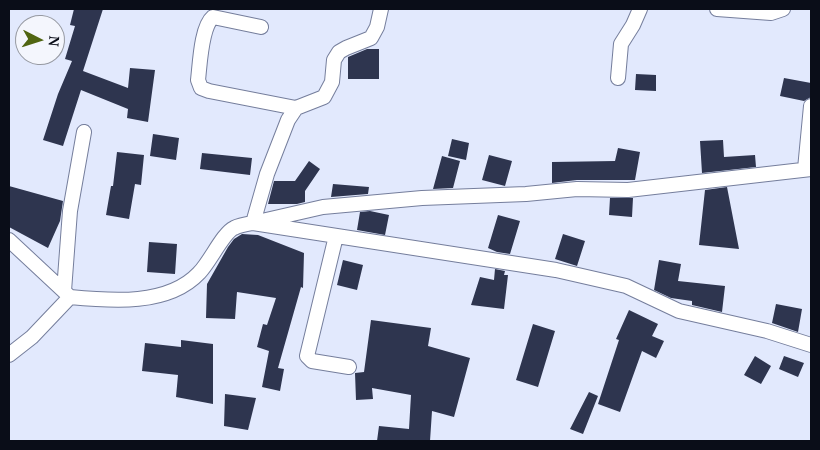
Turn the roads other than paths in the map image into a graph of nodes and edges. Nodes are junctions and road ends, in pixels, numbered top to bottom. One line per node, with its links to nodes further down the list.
1 (381, 9): 8 (street)
2 (640, 9): 6 (street)
3 (717, 9): 4 (street)
4 (784, 9)
5 (262, 28): 8 (street)
6 (618, 78)
7 (811, 106): 10 (street)
8 (296, 108): 11 (street)
9 (84, 132): 14 (street)
10 (808, 169): 11 (street)
11 (253, 223): 12 (street); 14 (street)
12 (336, 236): 15 (street); 17 (street)
13 (9, 240): 14 (street)
14 (67, 294): 16 (street)
15 (811, 345)
16 (9, 355)
17 (349, 367)

